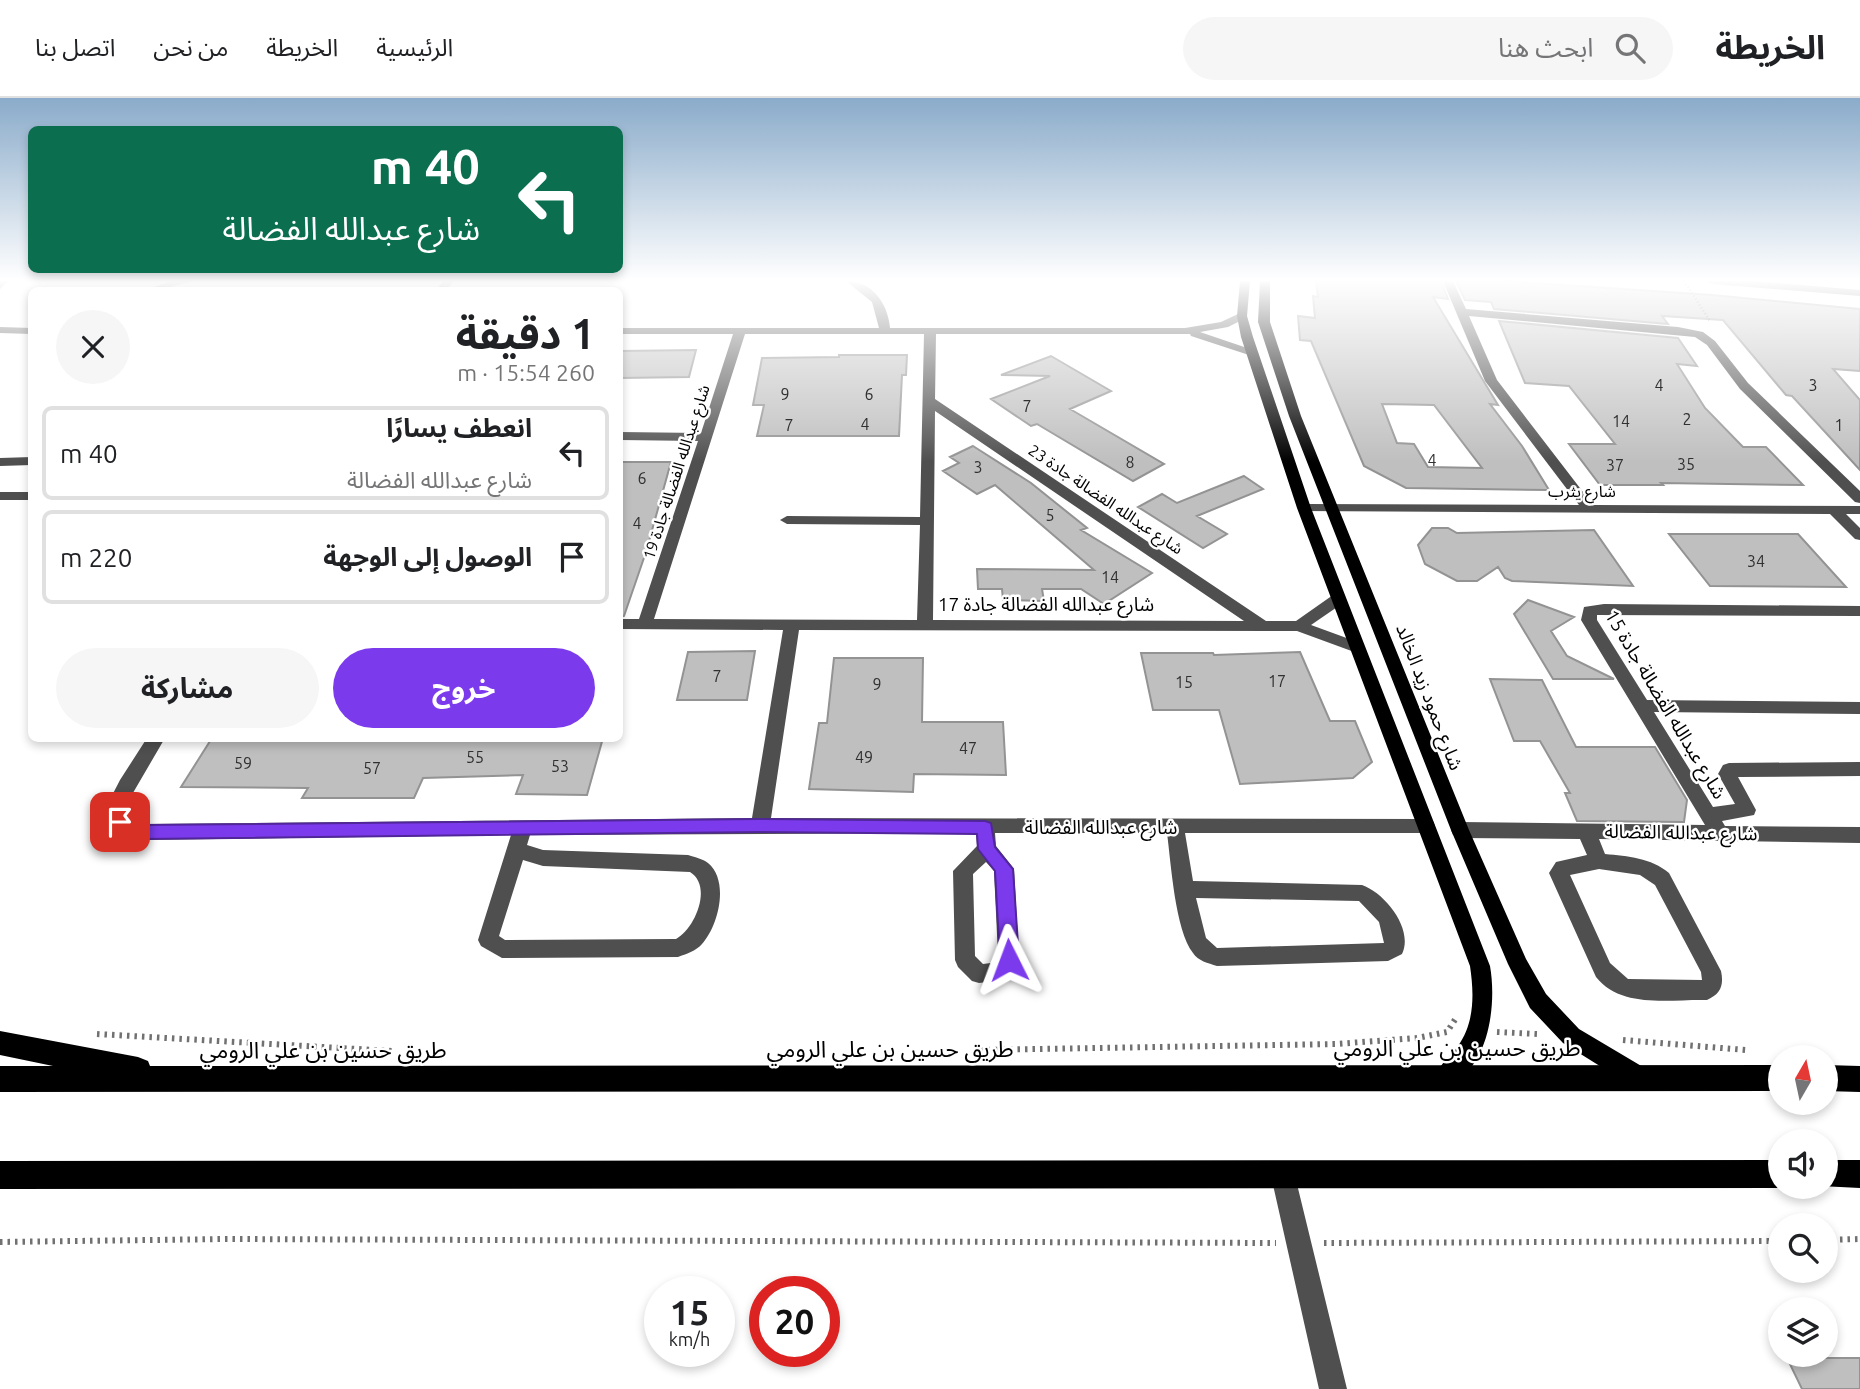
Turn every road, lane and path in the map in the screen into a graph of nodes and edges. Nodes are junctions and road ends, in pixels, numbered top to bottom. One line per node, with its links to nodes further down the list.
1 (737, 341): 11 (street, شارع عبدالله الفضالة جادة 19)
2 (930, 341): 9 (street)
3 (1223, 341): 8 (street)
4 (1249, 341): 8 (main road)
5 (1269, 341): 18 (main road, شارع حمود زيد الخالد)
6 (1473, 341): 19 (street)
7 (1709, 341): 16 (street)
8 (1252, 353): 17 (main road)
9 (929, 401): 23 (street); 31 (street, شارع عبدالله الفضالة جادة 23)
10 (623, 436): 11 (street)
11 (706, 437): 28 (street, شارع عبدالله الفضالة جادة 19)
12 (28, 461): 13 (street)
13 (0, 462)
14 (0, 496): 15 (street)
15 (28, 496)
16 (1860, 499)
17 (1304, 508): 18 (street, شارع يثرب); 25 (main road)
18 (1334, 508): 19 (street, شارع يثرب); 44 (main road, شارع حمود زيد الخالد)
19 (1589, 509): 20 (street, شارع يثرب)
20 (1833, 509): 21 (street, شارع يثرب); 24 (street)
21 (1860, 510)
22 (787, 520): 23 (street)
23 (927, 521): 30 (street)
24 (1860, 536)
25 (1338, 598): 32 (street); 33 (main road)
26 (1860, 611): 34 (street, شارع عبدالله الفضالة جادة 15)
27 (623, 624): 28 (street, شارع عبدالله الفضالة جادة 17)
28 (645, 624): 29 (street, شارع عبدالله الفضالة جادة 17)
29 (793, 625): 30 (street, شارع عبدالله الفضالة جادة 17); 39 (street)
30 (925, 625): 31 (street, شارع عبدالله الفضالة جادة 17)
31 (1263, 626): 32 (street, شارع عبدالله الفضالة جادة 17)
32 (1299, 626): 33 (street, شارع عبدالله الفضالة جادة 17)
33 (1357, 648): 40 (main road)
34 (1640, 706): 35 (street); 38 (street, شارع عبدالله الفضالة جادة 15)
35 (1860, 708)
36 (154, 742): 41 (street, شارع عبدالله الفضالة)
37 (1860, 769): 38 (street)
38 (1708, 814): 46 (street, شارع عبدالله الفضالة جادة 15)
39 (760, 825): 41 (street, شارع عبدالله الفضالة); 42 (street, شارع عبدالله الفضالة)
40 (1426, 826): 43 (street, شارع عبدالله الفضالة); 53 (main road)
41 (523, 827): 49 (street)
42 (985, 827): 43 (street, شارع عبدالله الفضالة); 48 (street)
43 (1175, 827): 51 (street)
44 (1460, 830): 45 (street, شارع عبدالله الفضالة); 56 (main road, شارع حمود زيد الخالد)
45 (1585, 830): 46 (street, شارع عبدالله الفضالة); 50 (street)
46 (1720, 834): 47 (street, شارع عبدالله الفضالة)
47 (1860, 835)
48 (987, 849): 48 (street)
49 (517, 850): 49 (street)
50 (1599, 861): 50 (street)
51 (1186, 890): 51 (street)
52 (1458, 1014): 54 (path)
53 (1479, 1031): 54 (path); 56 (path); 62 (main road)
54 (1447, 1032): 59 (path)
55 (91, 1034): 58 (path)
56 (1571, 1036): 60 (path); 63 (main road, شارع حمود زيد الخالد)
57 (0, 1043): 67 (highway)
58 (397, 1051)
59 (973, 1051)
60 (1758, 1051)
61 (1768, 1067): 63 (highway, طريق حسين بن علي الرومي)
62 (1446, 1076): 63 (highway, طريق حسين بن علي الرومي); 67 (highway, طريق حسين بن علي الرومي)
63 (1639, 1077)
64 (1838, 1078): 66 (highway)
65 (0, 1079): 67 (highway, طريق حسين بن علي الرومي)
66 (1860, 1079)
67 (188, 1080)
68 (1768, 1174): 73 (highway)
69 (1838, 1174): 70 (highway)
70 (1860, 1174)
71 (0, 1175): 72 (highway)
72 (178, 1175): 73 (highway); 74 (highway)
73 (1283, 1176): 79 (street)
74 (0, 1185)
75 (1838, 1240): 76 (path)
76 (1860, 1240)
77 (1768, 1241): 79 (path)
78 (0, 1242): 79 (path)
79 (1299, 1243): 80 (street)
80 (1333, 1389)

